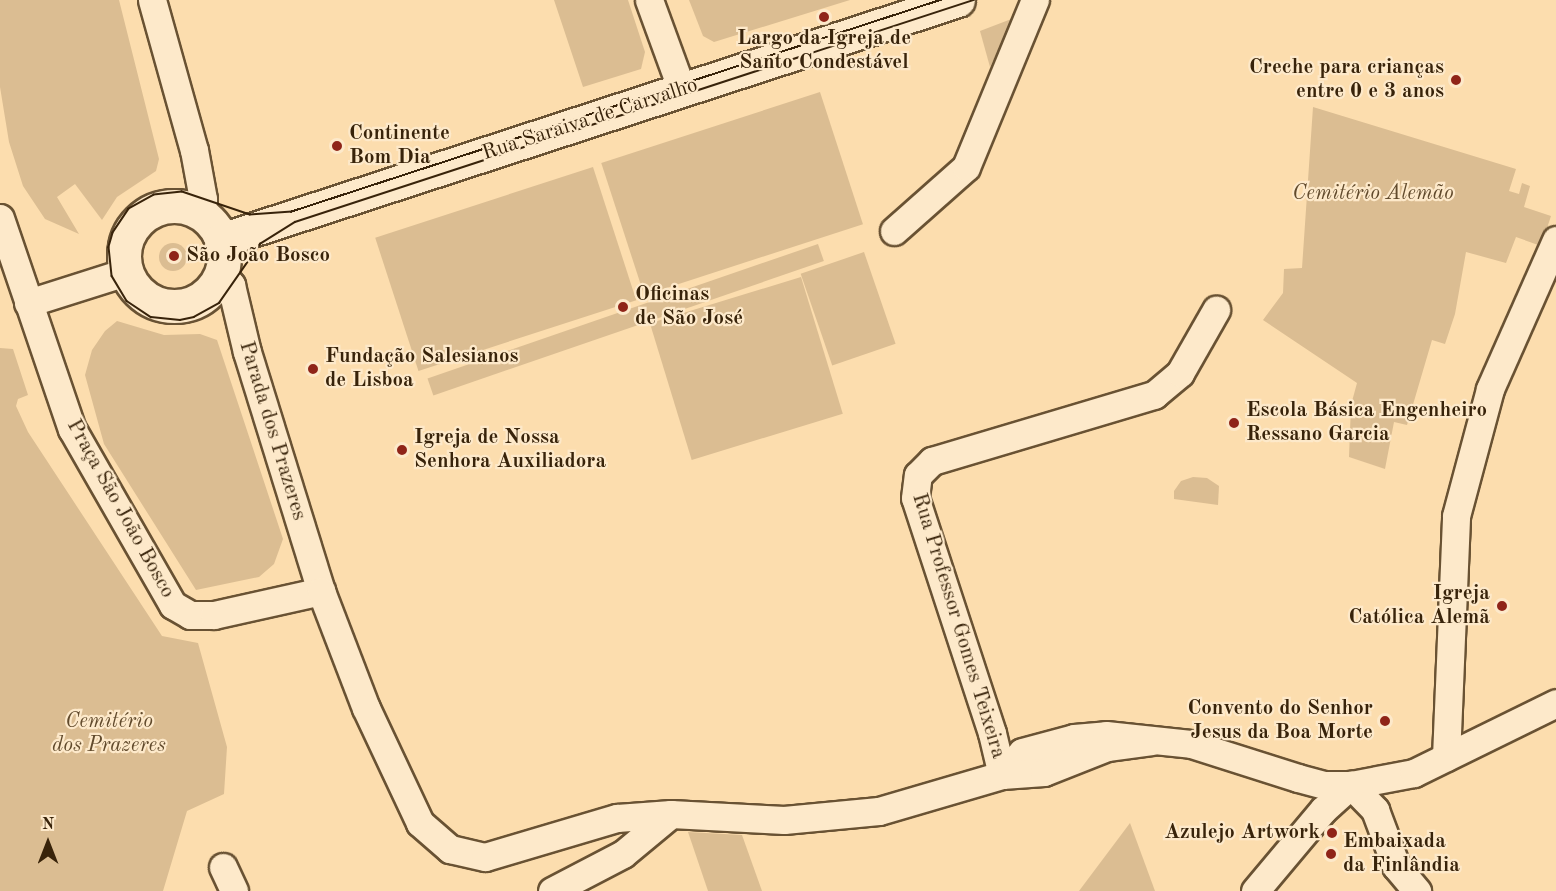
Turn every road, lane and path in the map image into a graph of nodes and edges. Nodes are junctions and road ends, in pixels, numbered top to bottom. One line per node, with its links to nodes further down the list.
1 (152, 0): 6 (street)
2 (649, 0): 5 (street)
3 (958, 0): 5 (street, Rua Saraiva de Carvalho)
4 (1035, 0): 8 (street)
5 (682, 90): 9 (street, Rua Saraiva de Carvalho)
6 (201, 214): 9 (street); 11 (street)
7 (0, 218): 14 (street, Praça São João Bosco)
8 (894, 231)
9 (221, 240): 12 (street)
10 (1556, 240): 13 (street)
11 (126, 272): 12 (street); 14 (street)
12 (220, 273): 16 (street, Parada dos Prazeres)
13 (1546, 290): 18 (street)
14 (28, 303): 16 (street, Praça São João Bosco)
15 (1216, 310): 19 (street, Rua Professor Gomes Teixeira)
16 (321, 591): 21 (street, Parada dos Prazeres)
17 (1556, 703): 18 (street)
18 (1446, 757): 20 (street)
19 (1002, 775): 20 (street); 21 (street, Parada dos Prazeres)
20 (1351, 784): 25 (street); 26 (street)
21 (671, 814): 24 (street)
22 (223, 867): 23 (street)
23 (234, 891)
24 (552, 891)
25 (1255, 891)
26 (1417, 891)

